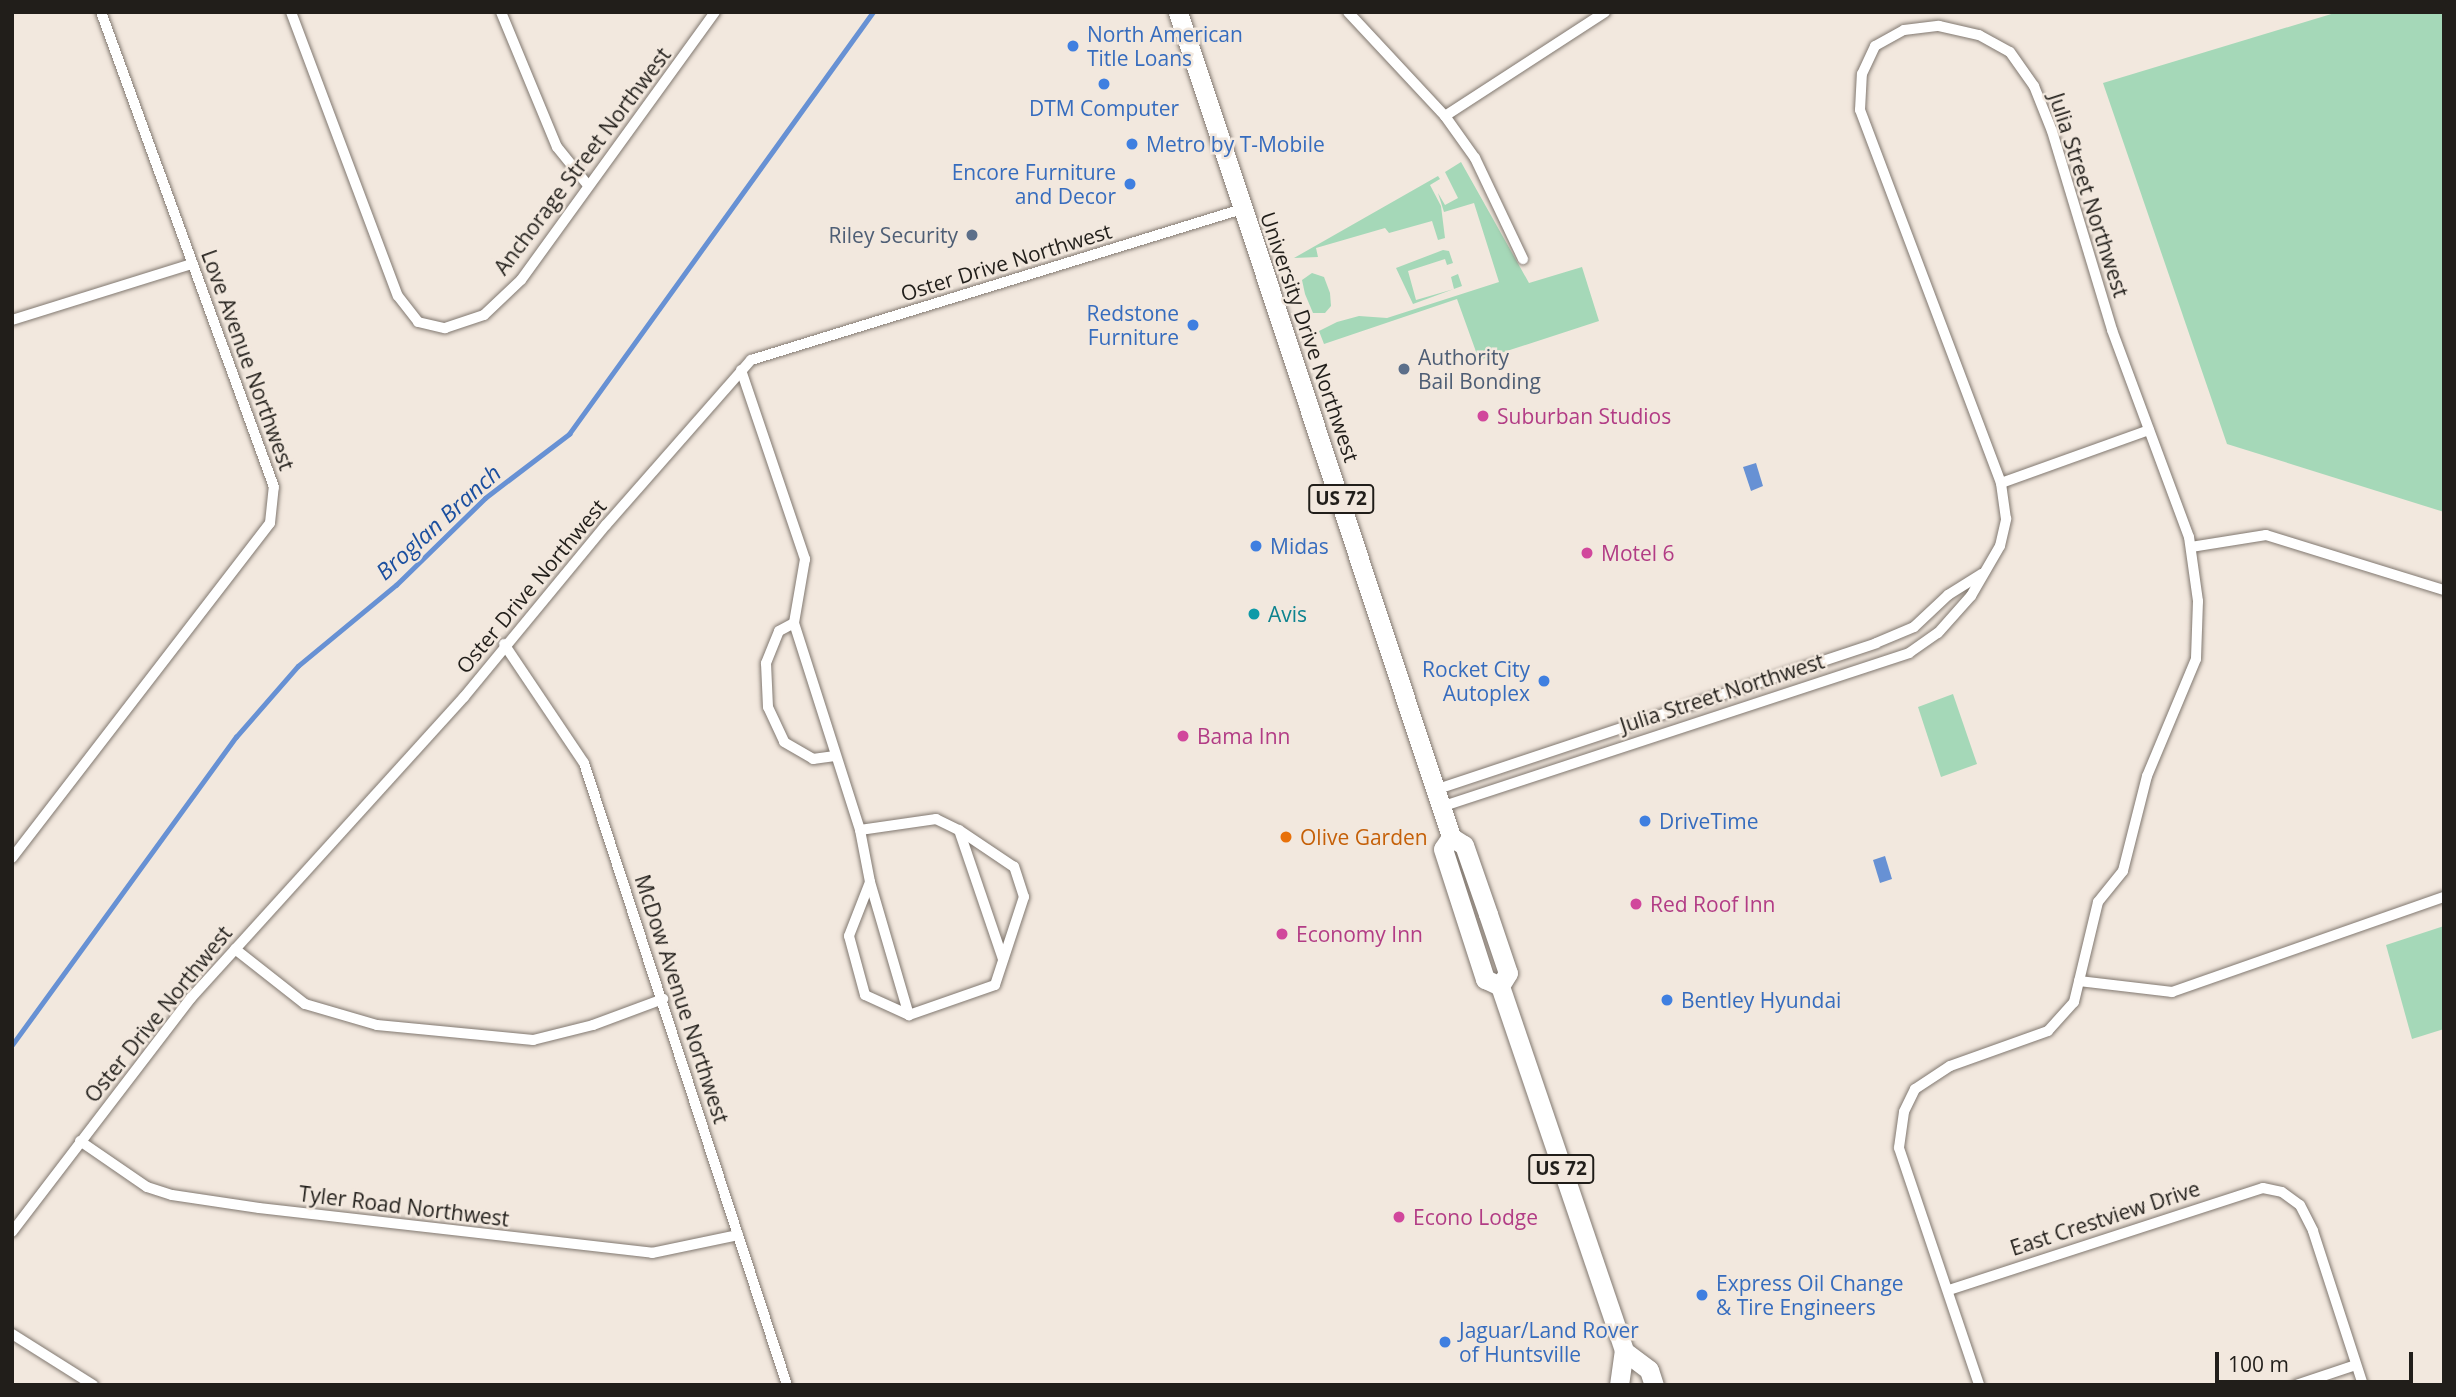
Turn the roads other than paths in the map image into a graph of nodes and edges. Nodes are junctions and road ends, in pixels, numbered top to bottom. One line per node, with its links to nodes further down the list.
1 (101, 12): 12 (street, Love Avenue Northwest)
2 (290, 12): 9 (street, Anchorage Street Northwest)
3 (501, 12): 9 (street)
4 (715, 12): 9 (street, Anchorage Street Northwest)
5 (1178, 12): 10 (highway, University Drive Northwest / US 72)
6 (1348, 12): 8 (street)
7 (1605, 12): 8 (street)
8 (1445, 117): 11 (street)
9 (587, 184)
10 (1242, 209): 14 (street, Oster Drive Northwest); 23 (highway, University Drive Northwest / US 72)
11 (1523, 259)
12 (192, 264): 13 (street); 26 (street, Love Avenue Northwest)
13 (12, 320)
14 (741, 370): 20 (street); 21 (street, Oster Drive Northwest)
15 (2149, 430): 16 (street); 16 (street, Julia Street Northwest); 17 (street, Julia Street Northwest)
16 (2001, 483): 18 (street, Julia Street Northwest)
17 (2191, 547): 19 (street); 31 (street, Julia Street Northwest)
18 (1984, 572): 23 (street, Julia Street Northwest); 23 (street, Julia Street Northwest)
19 (2444, 590)
20 (794, 624): 22 (street); 22 (street)
21 (504, 644): 29 (street, Oster Drive Northwest); 32 (street, McDow Avenue Northwest)
22 (835, 756): 24 (street)
23 (1438, 798): 39 (highway, University Drive Northwest / US 72)
24 (860, 830): 25 (street); 27 (street)
25 (959, 830): 30 (street); 30 (street)
26 (12, 858)
27 (870, 882): 33 (street); 33 (street)
28 (2444, 897): 31 (street)
29 (235, 949): 32 (street); 34 (street, Oster Drive Northwest)
30 (1003, 959): 33 (street)
31 (2079, 981): 37 (street, Julia Street Northwest)
32 (663, 999): 36 (street, McDow Avenue Northwest)
33 (909, 1015)
34 (80, 1141): 35 (street, Oster Drive Northwest); 36 (street, Tyler Road Northwest)
35 (12, 1232)
36 (738, 1235): 42 (street, McDow Avenue Northwest)
37 (1949, 1290): 40 (street, East Crestview Drive); 45 (street, Julia Street Northwest)
38 (12, 1334): 41 (street)
39 (1624, 1350): 43 (highway, University Drive Northwest / US 72); 44 (highway, University Drive Northwest / US 72)
40 (2356, 1365): 46 (street); 47 (street)
41 (93, 1385)
42 (787, 1385)
43 (1619, 1385)
44 (1654, 1385)
45 (1979, 1385)
46 (2297, 1385)
47 (2362, 1385)

